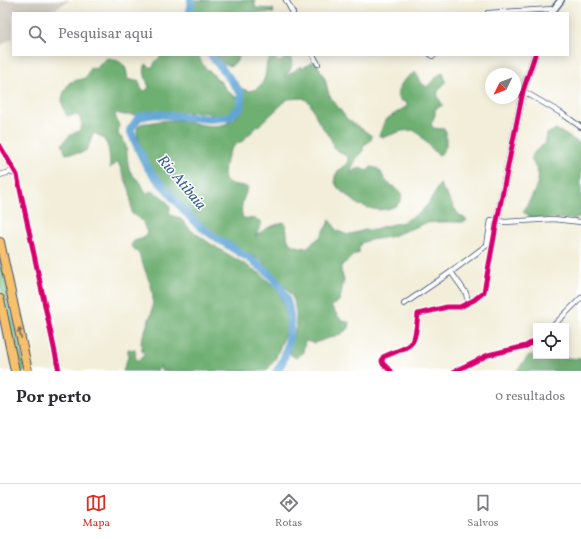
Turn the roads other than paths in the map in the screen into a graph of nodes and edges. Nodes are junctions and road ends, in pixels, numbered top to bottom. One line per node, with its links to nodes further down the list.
1 (286, 0): 4 (street)
2 (561, 0): 3 (street)
3 (552, 11): 5 (street)
4 (292, 12)
5 (520, 12)
6 (314, 56): 8 (street)
7 (535, 56): 9 (street)
8 (318, 64)
9 (523, 91): 10 (street); 14 (street)
10 (581, 127)
11 (0, 146): 13 (street)
12 (0, 175): 13 (street)
13 (17, 175): 26 (street)
14 (494, 221): 15 (street); 17 (street); 27 (street)
15 (581, 222)
16 (0, 242): 25 (highway, one-way to 16)
17 (451, 272): 18 (street); 21 (street)
18 (467, 298)
19 (581, 298): 22 (street)
20 (0, 299): 24 (highway)
21 (404, 304)
22 (556, 323)
23 (533, 342): 28 (street)
24 (16, 371)
25 (28, 371)
26 (59, 371)
27 (392, 371)
28 (455, 371)

